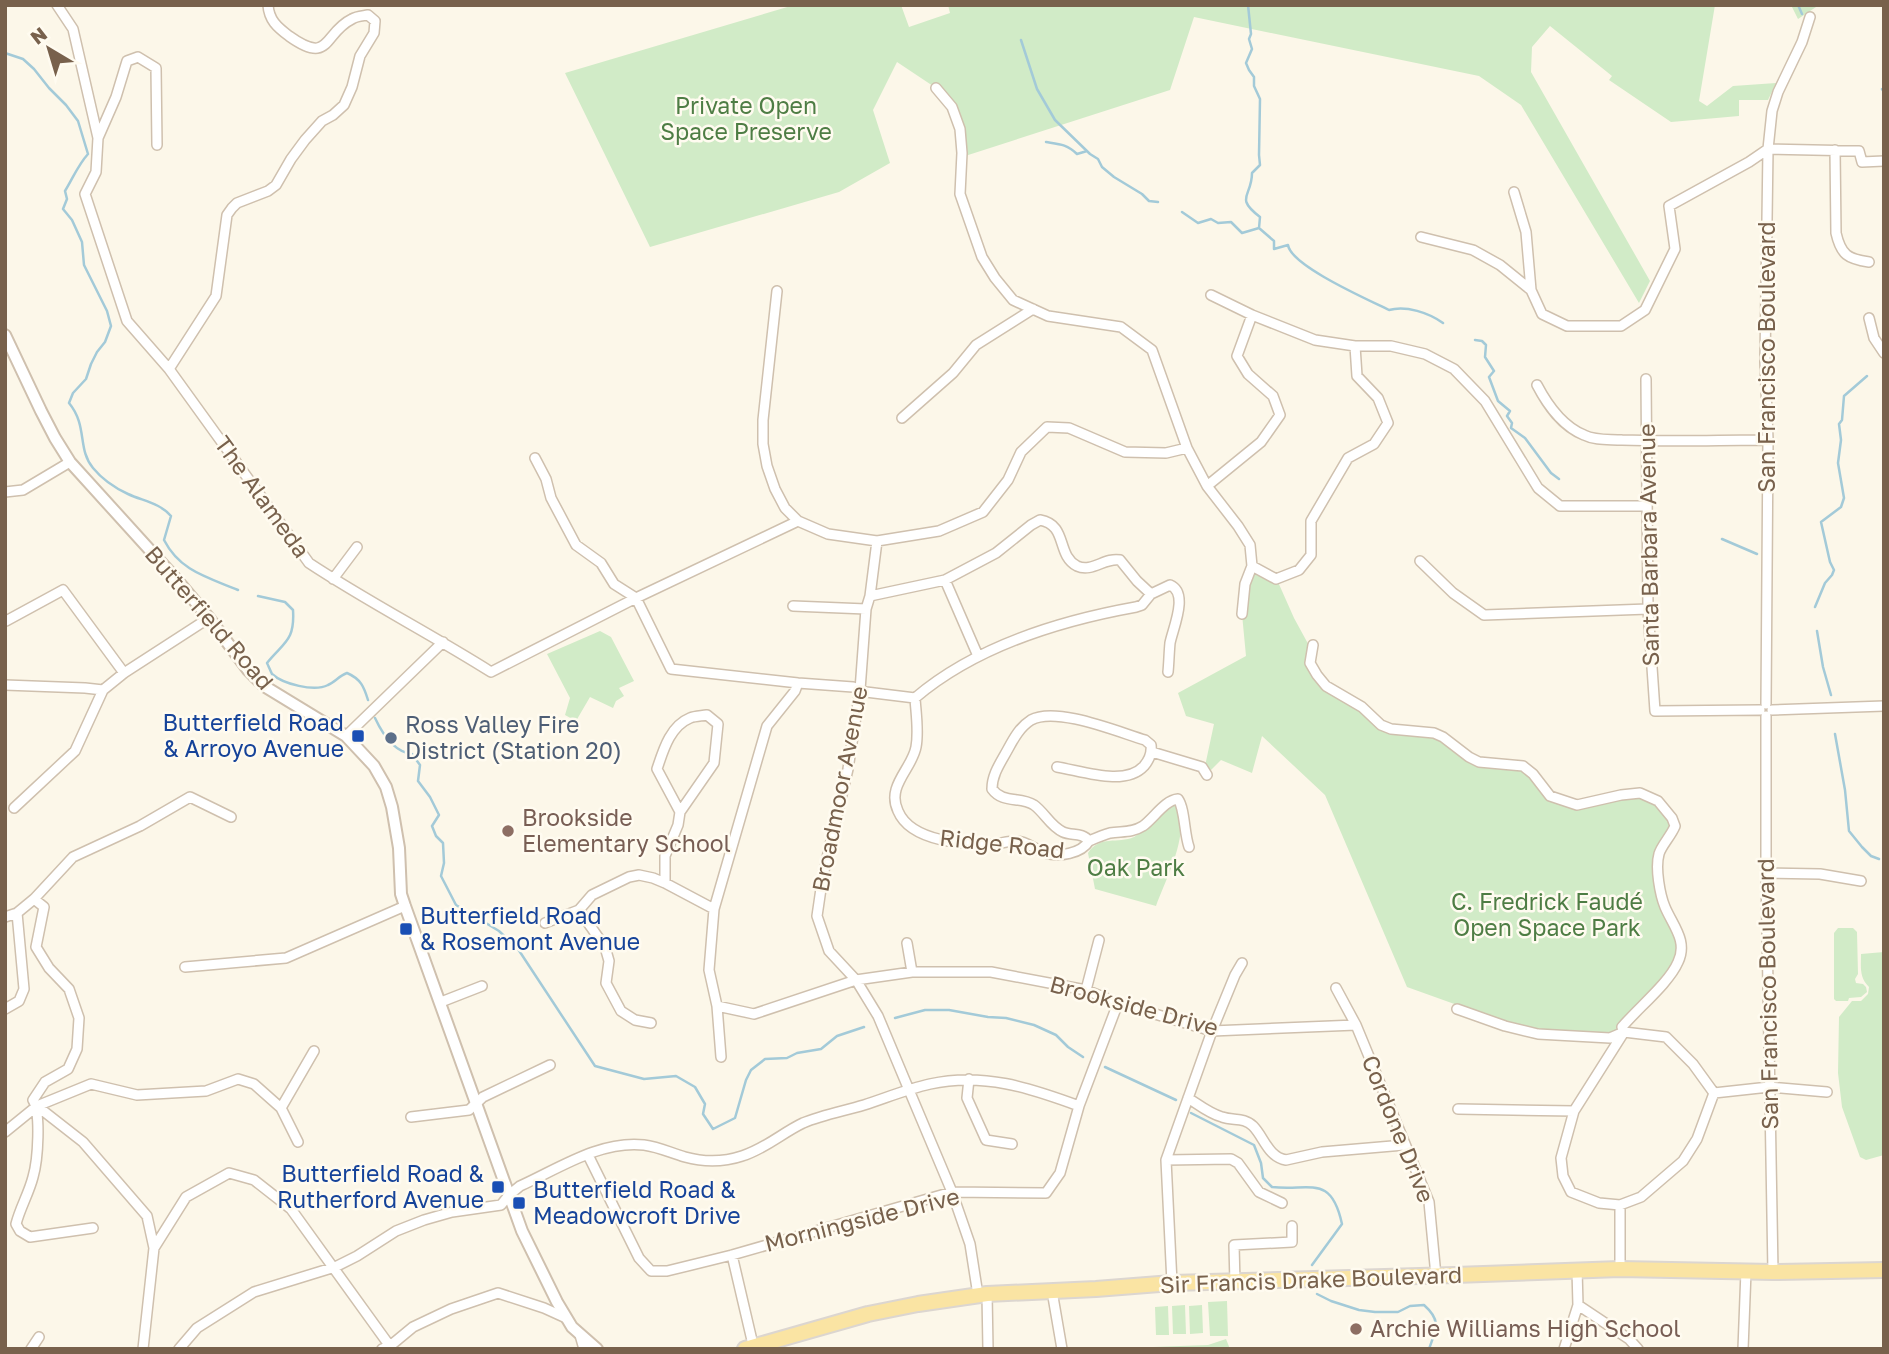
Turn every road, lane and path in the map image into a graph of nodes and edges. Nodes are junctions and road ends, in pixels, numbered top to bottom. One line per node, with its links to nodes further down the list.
1 (57, 5): 5 (street, The Alameda)
2 (268, 5): 22 (street)
3 (1810, 17): 7 (street, San Francisco Boulevard)
4 (936, 89): 16 (street)
5 (98, 138): 6 (street, The Alameda); 22 (street, The Alameda)
6 (158, 145)
7 (1768, 149): 8 (street); 13 (street); 26 (street, San Francisco Boulevard)
8 (1835, 150): 9 (street); 12 (street)
9 (1884, 161)
10 (1514, 192): 13 (street)
11 (1421, 237): 13 (street)
12 (1870, 262)
13 (1531, 290)
14 (777, 291): 34 (street)
15 (1211, 295): 17 (street)
16 (1033, 309): 25 (street); 28 (street)
17 (1252, 315): 20 (street); 31 (street)
18 (1869, 318): 21 (street)
19 (5, 335): 30 (street, Butterfield Road)
20 (1355, 346): 33 (street); 38 (street)
21 (1884, 353)
22 (169, 369): 39 (street, The Alameda)
23 (1646, 379): 27 (street, Santa Barbara Avenue)
24 (1537, 385): 27 (street)
25 (902, 418)
26 (1768, 440): 27 (street); 61 (street, San Francisco Boulevard)
27 (1646, 441): 33 (street, Santa Barbara Avenue)
28 (1187, 448): 31 (street); 35 (street)
29 (536, 458): 43 (street)
30 (70, 462): 32 (street); 48 (street, Butterfield Road)
31 (1207, 486): 38 (street)
32 (5, 492)
33 (1646, 506): 46 (street, Santa Barbara Avenue)
34 (798, 521): 35 (street); 43 (street, The Alameda)
35 (877, 541): 42 (street, Broadmoor Avenue)
36 (357, 547): 39 (street)
37 (1420, 561): 46 (street)
38 (1252, 566): 47 (street)
39 (333, 579): 50 (street, The Alameda)
40 (945, 580): 41 (street); 42 (street); 52 (street)
41 (1151, 594): 52 (street); 53 (street)
42 (870, 596): 45 (street, Broadmoor Avenue)
43 (636, 598): 50 (street, The Alameda); 55 (street)
44 (793, 606): 45 (street)
45 (866, 609): 58 (street, Broadmoor Avenue)
46 (1648, 609): 61 (street, Santa Barbara Avenue)
47 (1242, 614)
48 (209, 618): 54 (street); 62 (street, Butterfield Road)
49 (6, 621): 54 (street)
50 (443, 642): 62 (street)
51 (1313, 645): 98 (street)
52 (978, 656): 59 (street)
53 (1168, 672)
54 (124, 673): 57 (street)
55 (798, 683): 58 (street); 76 (street)
56 (5, 685): 57 (street)
57 (103, 690): 66 (street)
58 (860, 690): 59 (street); 86 (street, Broadmoor Avenue)
59 (915, 698): 69 (street, Ridge Road)
60 (1884, 706): 61 (street)
61 (1766, 710): 71 (street, San Francisco Boulevard)
62 (346, 736): 75 (street, Butterfield Road)
63 (1152, 752): 64 (street); 65 (street); 69 (street, Ridge Road)
64 (1058, 767)
65 (1207, 775)
66 (14, 808)
67 (680, 812): 67 (street); 73 (street)
68 (231, 817): 74 (street)
69 (1089, 841): 70 (street)
70 (1189, 848)
71 (1766, 873): 72 (street); 103 (street, San Francisco Boulevard)
72 (1861, 881)
73 (665, 883): 76 (street); 77 (street)
74 (34, 899): 78 (street); 109 (street)
75 (405, 906): 84 (street); 90 (street, Butterfield Road)
76 (714, 909): 92 (street)
77 (579, 910): 80 (street); 95 (street)
78 (18, 914): 79 (street); 93 (street)
79 (5, 918)
80 (545, 923)
81 (1099, 940): 89 (street)
82 (907, 943): 85 (street)
83 (1242, 963): 97 (street)
84 (185, 967)
85 (912, 972): 86 (street, Brookside Drive); 89 (street, Brookside Drive)
86 (856, 980): 92 (street, Brookside Drive); 104 (street, Broadmoor Avenue)
87 (482, 986): 90 (street)
88 (1336, 988): 96 (street, Cordone Drive)
89 (1086, 990): 91 (street, Brookside Drive)
90 (441, 1002): 108 (street, Butterfield Road)
91 (1118, 1003): 97 (street, Brookside Drive); 110 (street, Morningside Drive)
92 (717, 1006): 100 (street)
93 (5, 1009)
94 (1457, 1009): 98 (street)
95 (651, 1023)
96 (1356, 1026): 97 (street, Brookside Drive); 118 (street, Cordone Drive)
97 (1212, 1031): 107 (street)
98 (1624, 1032): 106 (street); 113 (street)
99 (314, 1051): 111 (street)
100 (721, 1057)
101 (550, 1065): 108 (street)
102 (969, 1079): 104 (street); 110 (street); 117 (street)
103 (1769, 1087): 105 (street); 106 (street); 134 (street, San Francisco Boulevard)
104 (909, 1090): 119 (street); 121 (street, Broadmoor Avenue)
105 (1827, 1092)
106 (1713, 1093): 124 (street)
107 (1188, 1098): 118 (street); 120 (street)
108 (475, 1103): 114 (street); 122 (street, Butterfield Road)
109 (37, 1106): 111 (street); 115 (street); 126 (street); 127 (street)
110 (1079, 1106): 121 (street, Morningside Drive)
111 (281, 1108): 116 (street)
112 (1458, 1109): 113 (street)
113 (1574, 1111): 124 (street)
114 (411, 1117)
115 (5, 1132)
116 (298, 1142)
117 (1012, 1144)
118 (1404, 1145): 135 (street, Cordone Drive)
119 (588, 1155): 122 (street); 128 (street, Morningside Drive)
120 (1166, 1160): 123 (street); 136 (street)
121 (952, 1192): 128 (street, Morningside Drive); 139 (street, Broadmoor Avenue)
122 (509, 1195): 129 (street); 141 (street, Butterfield Road)
123 (1282, 1203)
124 (1620, 1205): 130 (street)
125 (1292, 1226): 137 (street)
126 (93, 1228)
127 (154, 1248): 129 (street); 147 (street)
128 (732, 1255): 145 (street)
129 (335, 1267): 144 (street); 148 (street)
130 (1620, 1269): 131 (main road, Sir Francis Drake Boulevard); 133 (main road, Sir Francis Drake Boulevard)
131 (1577, 1270): 135 (main road, Sir Francis Drake Boulevard); 140 (street)
132 (1884, 1270): 134 (main road, Sir Francis Drake Boulevard)
133 (1746, 1272): 134 (main road, Sir Francis Drake Boulevard); 155 (street)
134 (1773, 1272)
135 (1436, 1276): 137 (main road, Sir Francis Drake Boulevard)
136 (1172, 1283): 137 (main road, Sir Francis Drake Boulevard); 138 (main road, Sir Francis Drake Boulevard)
137 (1235, 1283)
138 (1052, 1291): 139 (main road, Sir Francis Drake Boulevard); 152 (street)
139 (982, 1294): 145 (main road, Sir Francis Drake Boulevard); 151 (street, Broadmoor Avenue)
140 (1578, 1304): 153 (street); 154 (street)
141 (566, 1318): 142 (street, Butterfield Road); 144 (street)
142 (580, 1335): 149 (street); 150 (street, Butterfield Road)
143 (39, 1337): 146 (street)
144 (388, 1348)
145 (750, 1348)
146 (32, 1349)
147 (143, 1349)
148 (178, 1349)
149 (584, 1349)
150 (597, 1349)
151 (988, 1349)
152 (1062, 1349)
153 (1564, 1349)
154 (1638, 1349)
155 (1743, 1349)

